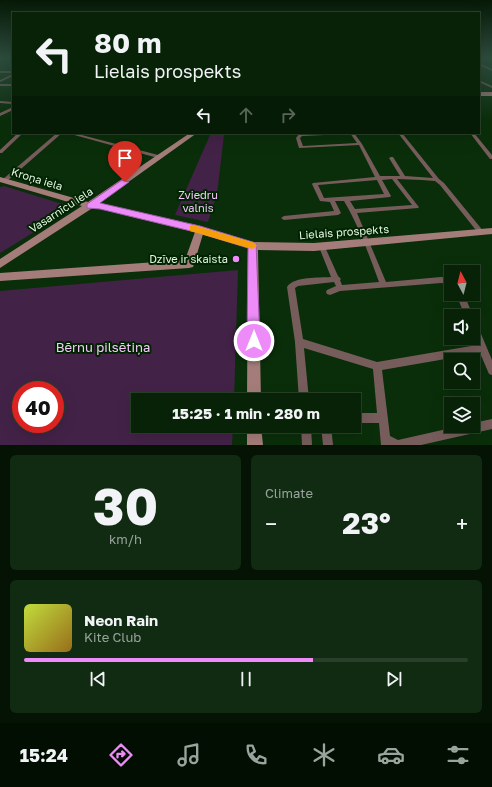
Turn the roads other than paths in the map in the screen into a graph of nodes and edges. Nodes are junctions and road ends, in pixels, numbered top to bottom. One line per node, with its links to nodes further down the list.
1 (480, 81): 4 (street)
2 (0, 85): 3 (street)
3 (12, 85)
4 (492, 87)
5 (480, 94): 6 (street)
6 (492, 94)
7 (0, 102): 8 (street)
8 (12, 103)
9 (12, 109): 10 (street)
10 (0, 115)
11 (20, 134): 21 (street)
12 (59, 134): 28 (street)
13 (73, 134): 22 (street)
14 (193, 134): 22 (street, Vasarnīcu iela)
15 (324, 134): 20 (street)
16 (353, 134): 20 (street)
17 (401, 134): 29 (street)
18 (406, 134): 30 (street)
19 (473, 134): 24 (street)
20 (360, 144): 27 (street)
21 (0, 152)
22 (160, 158): 33 (street, Vasarnīcu iela)
23 (391, 158): 26 (street)
24 (492, 158)
25 (394, 178): 26 (street); 27 (street); 34 (street)
26 (404, 178): 29 (street)
27 (378, 179): 31 (street); 32 (street)
28 (2, 180): 33 (street, Kroņa iela)
29 (437, 180): 30 (street)
30 (442, 184): 37 (street)
31 (346, 199): 32 (street); 34 (street)
32 (332, 200): 35 (street)
33 (90, 206): 36 (street, Lielais prospekts); 41 (street, Vasarnīcu iela)
34 (353, 211): 38 (street)
35 (284, 218)
36 (200, 230): 39 (street, Lielais prospekts); 42 (street)
37 (489, 232): 38 (street, Lielais prospekts)
38 (367, 242): 40 (street, Lielais prospekts); 45 (street)
39 (253, 246): 40 (street, Lielais prospekts); 53 (street)
40 (322, 247): 43 (street)
41 (0, 264)
42 (0, 277)
43 (337, 279): 46 (street); 49 (street)
44 (444, 280): 45 (street)
45 (384, 285): 46 (street)
46 (340, 288): 47 (street)
47 (330, 292)
48 (480, 341): 50 (street)
49 (299, 342): 51 (street); 54 (street)
50 (483, 348): 51 (street); 52 (street)
51 (377, 366): 56 (street)
52 (492, 371)
53 (254, 393)
54 (303, 393)
55 (361, 418): 56 (street)
56 (382, 418): 61 (street)
57 (492, 424): 61 (street)
58 (254, 433): 62 (street)
59 (306, 433): 63 (street)
60 (327, 433): 64 (street)
61 (385, 442)
62 (255, 445)
63 (307, 445)
64 (328, 445)

